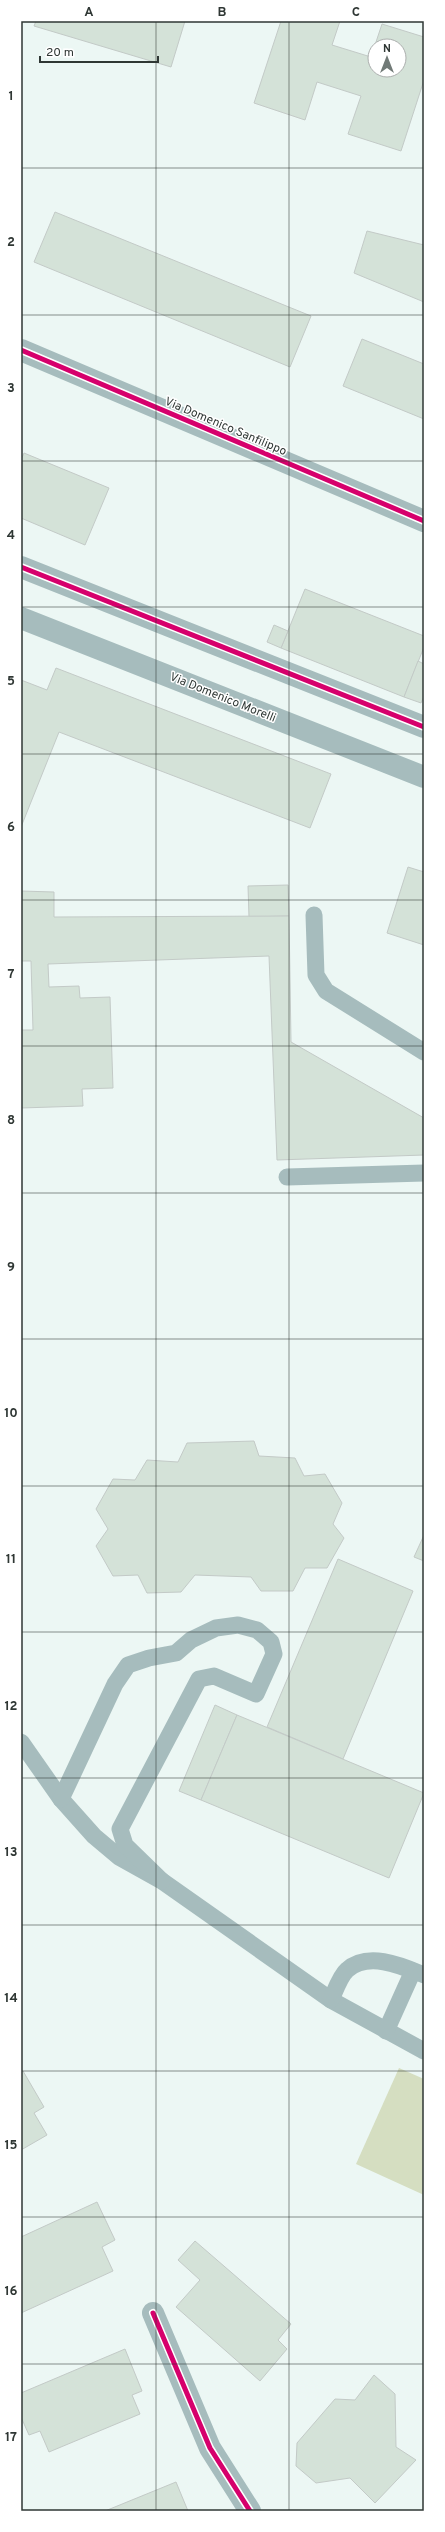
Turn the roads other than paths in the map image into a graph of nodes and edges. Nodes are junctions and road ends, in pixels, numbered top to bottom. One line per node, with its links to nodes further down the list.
1 (21, 350): 2 (street, Via Domenico Sanfilippo)
2 (424, 521)
3 (21, 567): 5 (street)
4 (21, 618): 6 (street, Via Domenico Morelli)
5 (424, 727)
6 (424, 777)
7 (314, 915): 8 (lane)
8 (424, 1052)
9 (424, 1173): 10 (lane)
10 (288, 1177)
11 (21, 1742): 12 (lane)
12 (61, 1799): 13 (lane); 13 (lane)
13 (162, 1881): 15 (lane)
14 (419, 1973): 15 (lane); 16 (lane)
15 (331, 2000): 16 (lane)
16 (386, 2031): 17 (lane)
17 (424, 2051)
18 (153, 2313): 19 (street)
19 (250, 2511)

